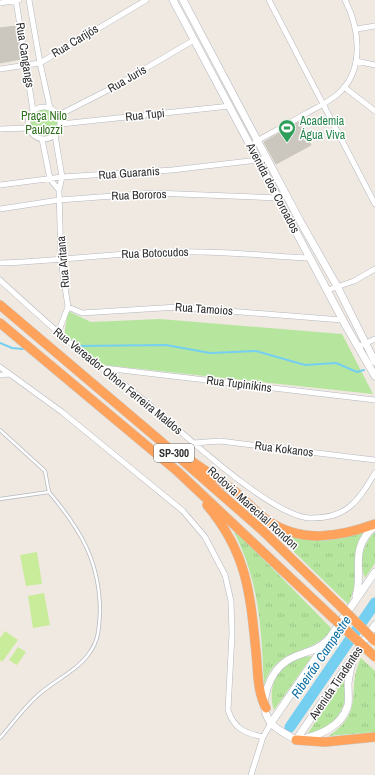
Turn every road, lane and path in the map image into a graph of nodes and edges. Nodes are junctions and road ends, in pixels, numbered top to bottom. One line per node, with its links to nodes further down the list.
1 (17, 0): 8 (street); 15 (street, Rua Cangangs)
2 (29, 0): 13 (street, Rua Cangangs)
3 (146, 0): 13 (street, Rua Carijós)
4 (172, 0): 11 (street, Avenida dos Coroados)
5 (183, 0): 29 (street, Avenida dos Coroados)
6 (268, 0): 18 (street)
7 (345, 0): 10 (street)
8 (0, 3)
9 (375, 26): 10 (street)
10 (357, 29): 12 (street)
11 (194, 40): 19 (street, Avenida dos Coroados); 23 (street, Rua Juris)
12 (356, 60): 14 (street); 17 (street)
13 (40, 63): 15 (street, Rua Carijós); 20 (street, Rua Cangangs)
14 (375, 65)
15 (26, 66): 16 (street, Rua Carijós); 21 (street, Rua Cangangs)
16 (0, 69)
17 (344, 87): 18 (street); 22 (street)
18 (323, 105): 29 (street); 39 (street)
19 (230, 106): 24 (street, Rua Tupi); 30 (street, Avenida dos Coroados)
20 (50, 108): 21 (street); 23 (street)
21 (33, 111): 25 (street)
22 (375, 111)
23 (59, 116): 24 (street)
24 (61, 124): 27 (street)
25 (29, 128): 26 (street); 28 (street)
26 (0, 129)
27 (55, 135): 28 (street); 33 (street, Rua Aritana)
28 (42, 139): 34 (street)
29 (258, 140): 30 (street); 31 (street, Avenida dos Coroados)
30 (250, 144): 32 (street, Avenida dos Coroados)
31 (266, 157): 32 (street, Rua Guaranis); 46 (street, Avenida dos Coroados)
32 (259, 160): 33 (street, Rua Guaranis); 37 (street, Avenida dos Coroados)
33 (62, 177): 34 (street, Rua Guaranis); 36 (street, Rua Aritana)
34 (50, 179): 35 (street, Rua Guaranis); 36 (street)
35 (0, 185)
36 (58, 190): 38 (street, Rua Aritana)
37 (279, 198): 38 (street, Rua Bororos); 41 (street, Avenida dos Coroados)
38 (59, 200): 40 (street, Rua Bororos); 42 (street, Rua Aritana)
39 (375, 204)
40 (0, 208)
41 (310, 258): 42 (street, Rua Botocudos); 47 (street, Avenida dos Coroados)
42 (61, 260): 43 (street, Rua Botocudos); 49 (street, Rua Aritana)
43 (0, 263)
44 (375, 269): 46 (street)
45 (0, 280): 52 (street, Rua Vereador Othon Ferreira Maldos)
46 (337, 286): 47 (street); 54 (street, Avenida dos Coroados)
47 (328, 290): 50 (street, Avenida dos Coroados)
48 (0, 305): 63 (highway, Rodovia Marechal Rondon / SP-300)
49 (68, 307): 50 (street, Rua Tamoios); 52 (street, Rua Aritana)
50 (342, 320): 54 (street, Avenida dos Coroados)
51 (0, 323): 66 (highway, Rodovia Marechal Rondon / SP-300)
52 (58, 333): 57 (street, Rua Vereador Othon Ferreira Maldos)
53 (375, 339): 54 (street)
54 (362, 346): 55 (street, Avenida dos Coroados); 60 (street, Avenida dos Coroados)
55 (375, 362)
56 (0, 367): 58 (street)
57 (104, 368): 61 (street, Rua Tupinikins); 64 (street, Rua Vereador Othon Ferreira Maldos)
58 (9, 374): 59 (street); 80 (street)
59 (0, 375)
60 (375, 376)
61 (375, 400)
62 (0, 430): 68 (lane)
63 (157, 438): 70 (highway); 75 (highway, Rodovia Marechal Rondon / SP-300, bridge)
64 (193, 443): 65 (street, Rua Kokanos); 67 (street, Rua Vereador Othon Ferreira Maldos)
65 (375, 460)
66 (177, 471): 77 (highway, Rodovia Marechal Rondon / SP-300, bridge); 78 (highway)
67 (375, 473)
68 (48, 492): 69 (lane); 82 (lane)
69 (0, 500)
70 (375, 525): 72 (street)
71 (375, 572): 72 (street)
72 (354, 602): 74 (street)
73 (375, 625): 76 (street, Avenida Tiradentes)
74 (328, 640): 78 (street); 79 (street)
75 (375, 641)
76 (354, 656): 83 (street, Avenida Tiradentes); 83 (street)
77 (375, 657)
78 (266, 708): 79 (street)
79 (273, 724): 80 (street); 83 (street)
80 (263, 737): 84 (street)
81 (375, 737): 83 (highway)
82 (0, 738)
83 (294, 739)
84 (251, 775)

